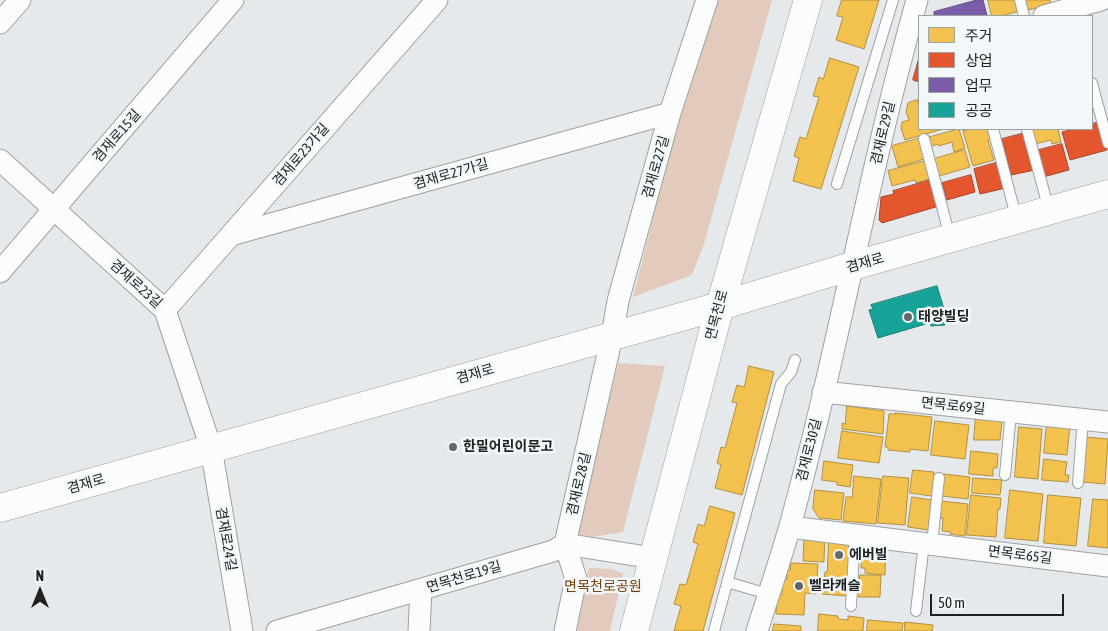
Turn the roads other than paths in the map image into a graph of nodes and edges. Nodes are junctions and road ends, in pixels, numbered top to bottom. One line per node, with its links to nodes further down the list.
1 (20, 0): 13 (street)
2 (233, 0): 24 (street, 겸재로15길)
3 (436, 0): 27 (street, 겸재로23가길)
4 (707, 0): 16 (street, 겸재로27길)
5 (808, 0): 31 (main road, 면목천로)
6 (893, 0): 22 (lane)
7 (917, 0): 14 (street, 겸재로29길)
8 (1020, 0): 11 (lane)
9 (1101, 0): 10 (street)
10 (1074, 8): 12 (street)
11 (1024, 15)
12 (1048, 15)
13 (0, 23)
14 (910, 55): 29 (street, 겸재로29길)
15 (1093, 87): 20 (lane)
16 (670, 113): 27 (street, 겸재로27가길); 33 (street, 겸재로27길)
17 (993, 130): 26 (lane)
18 (1027, 130): 25 (lane)
19 (924, 139): 28 (lane)
20 (1108, 143)
21 (0, 160): 24 (street, 겸재로23길)
22 (837, 184)
23 (1108, 194): 25 (main road, 겸재로)
24 (54, 209): 30 (street, 겸재로15길); 32 (street, 겸재로23길)
25 (1049, 211): 26 (main road, 겸재로)
26 (1017, 220): 28 (main road, 겸재로)
27 (231, 235): 32 (street, 겸재로23가길)
28 (950, 238): 29 (main road, 겸재로)
29 (852, 266): 31 (main road, 겸재로); 35 (street, 겸재로30길)
30 (0, 272)
31 (720, 306): 33 (main road, 겸재로); 48 (main road, 면목천로)
32 (165, 310): 39 (street, 겸재로23길)
33 (612, 336): 39 (main road, 겸재로); 46 (street, 겸재로28길)
34 (795, 360): 50 (lane)
35 (823, 392): 36 (street, 면목로69길); 44 (street, 겸재로30길)
36 (1011, 412): 37 (street, 면목로69길); 40 (lane)
37 (1083, 419): 38 (street, 면목로69길); 42 (lane)
38 (1108, 422)
39 (211, 448): 43 (main road, 겸재로); 55 (street, 겸재로24길)
40 (1005, 475)
41 (939, 478): 47 (lane)
42 (1078, 483)
43 (0, 508)
44 (790, 527): 45 (street, 면목로65길); 52 (street, 겸재로30길)
45 (855, 535): 47 (street, 면목로65길); 53 (lane)
46 (565, 544): 48 (street); 51 (street, 면목천로19길); 58 (street)
47 (928, 544): 49 (street, 면목로65길); 54 (lane)
48 (653, 558): 59 (main road, 면목천로)
49 (1108, 566)
50 (727, 582): 52 (lane); 60 (lane)
51 (421, 590): 56 (street, 면목천로19길); 57 (street)
52 (768, 594): 61 (street, 겸재로30길)
53 (851, 606)
54 (916, 611)
55 (242, 631)
56 (277, 631)
57 (419, 631)
58 (565, 631)
59 (634, 631)
60 (714, 631)
61 (757, 631)

